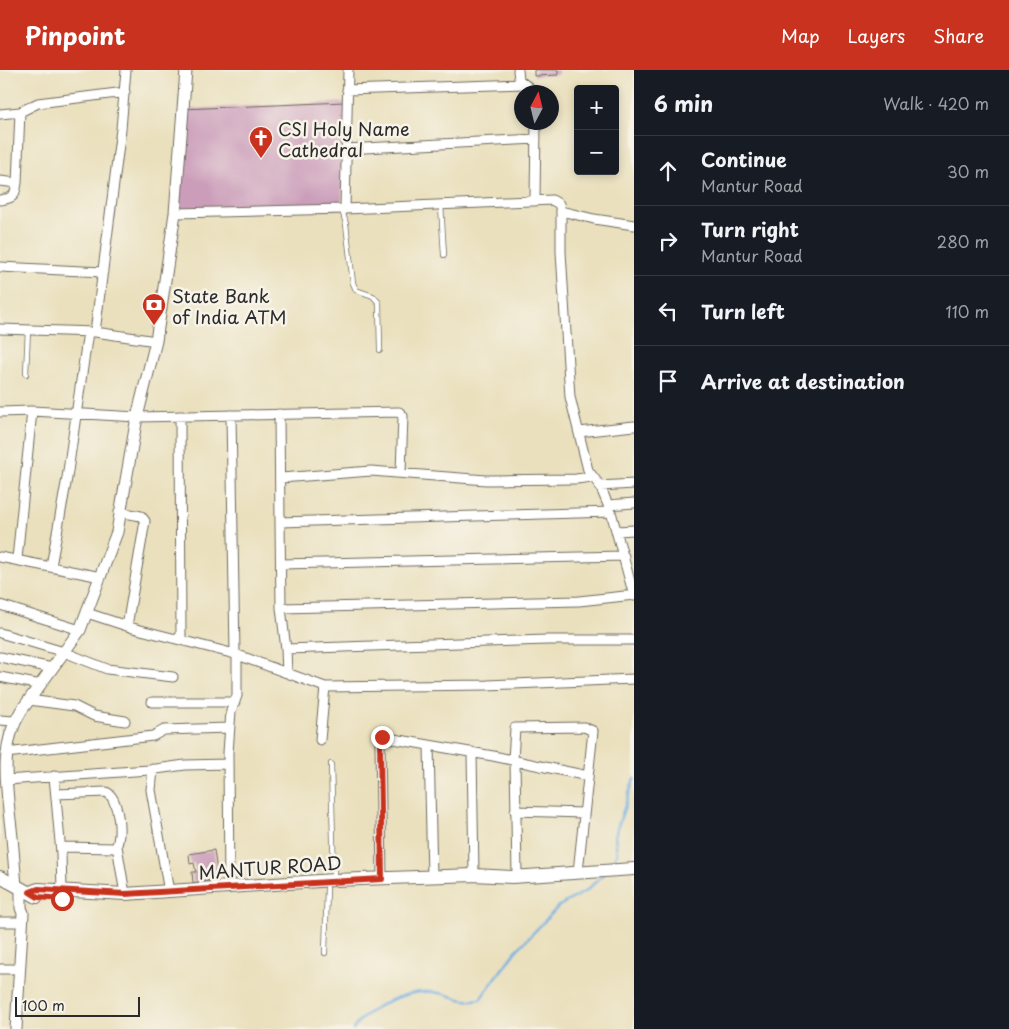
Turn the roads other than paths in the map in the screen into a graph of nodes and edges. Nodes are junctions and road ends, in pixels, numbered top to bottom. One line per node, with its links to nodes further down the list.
1 (126, 70): 7 (street)
2 (186, 70): 20 (street)
3 (348, 70): 6 (street)
4 (518, 70): 5 (street)
5 (523, 84): 6 (street)
6 (347, 90): 12 (street)
7 (125, 92): 8 (street); 24 (street)
8 (20, 112): 9 (street); 14 (street)
9 (0, 114)
10 (536, 130): 11 (street)
11 (536, 139): 12 (street); 16 (street)
12 (346, 149): 18 (street)
13 (0, 181): 14 (street)
14 (17, 183): 15 (street)
15 (0, 200)
16 (535, 201): 17 (street); 19 (street)
17 (441, 205): 18 (street); 22 (lane)
18 (344, 209): 20 (street); 29 (lane)
19 (562, 211): 21 (street); 39 (street)
20 (175, 212): 28 (street)
21 (634, 225)
22 (444, 255)
23 (0, 266): 24 (street)
24 (103, 272): 27 (street)
25 (0, 329): 26 (street)
26 (28, 329): 27 (street); 30 (lane)
27 (92, 332): 28 (street); 33 (street)
28 (156, 341): 37 (street)
29 (380, 350)
30 (26, 374)
31 (32, 411): 32 (street); 33 (street); 52 (street)
32 (0, 412)
33 (77, 414): 37 (street); 55 (street)
34 (279, 414): 35 (street); 40 (street); 42 (street)
35 (231, 415): 36 (street); 68 (street)
36 (180, 416): 37 (street); 64 (street)
37 (137, 417): 47 (street)
38 (634, 426): 39 (street)
39 (578, 432): 41 (street)
40 (402, 472): 41 (street); 42 (street)
41 (593, 477): 44 (street)
42 (281, 478): 48 (street)
43 (634, 484): 44 (street)
44 (600, 486): 46 (street)
45 (634, 503): 46 (street)
46 (609, 508): 48 (street); 50 (street)
47 (119, 512): 56 (street); 61 (street)
48 (280, 522): 54 (street)
49 (634, 530): 50 (street)
50 (617, 532): 53 (street)
51 (0, 556): 52 (street)
52 (17, 559): 55 (street)
53 (628, 559): 54 (street); 57 (street)
54 (280, 564): 59 (street)
55 (51, 566): 56 (street)
56 (101, 577): 60 (street)
57 (634, 595): 59 (street)
58 (0, 605): 62 (street)
59 (281, 608): 66 (street)
60 (87, 613): 61 (street); 62 (street)
61 (127, 626): 64 (street)
62 (80, 630): 67 (street)
63 (0, 633): 67 (street)
64 (181, 640): 68 (street)
65 (634, 640): 66 (street)
66 (286, 649): 71 (street)
67 (64, 652): 70 (street); 73 (street)
68 (236, 655): 71 (street); 79 (street)
69 (0, 657): 70 (street)
70 (52, 668): 75 (street)
71 (287, 673): 76 (street)
72 (0, 677): 75 (street)
73 (173, 677)
74 (634, 679): 76 (street)
75 (41, 684): 77 (street)
76 (325, 687): 84 (street)
77 (29, 700): 81 (street); 82 (street)
78 (152, 702): 79 (street)
79 (235, 702): 83 (street)
80 (0, 720): 81 (street)
81 (14, 721): 87 (street)
82 (125, 721)
83 (229, 728): 87 (street); 89 (street)
84 (320, 740)
85 (430, 745): 86 (street); 103 (street); 106 (street)
86 (472, 752): 88 (street); 102 (street)
87 (6, 753): 94 (street)
88 (514, 761): 93 (street); 93 (street); 96 (street)
89 (228, 764): 91 (street); 108 (street)
90 (331, 764): 107 (lane)
91 (153, 769): 92 (street); 111 (street)
92 (54, 776): 94 (street); 95 (street)
93 (588, 776): 97 (street)
94 (6, 780): 109 (street)
95 (56, 794): 98 (street); 99 (street)
96 (515, 811): 97 (street); 105 (street)
97 (584, 813): 101 (street)
98 (117, 846): 99 (street); 112 (street)
99 (61, 847): 110 (street)
100 (629, 870): 101 (main road, MANTUR ROAD)
101 (584, 872): 105 (main road, MANTUR ROAD)
102 (474, 875): 103 (main road, MANTUR ROAD); 105 (main road, MANTUR ROAD)
103 (432, 876): 106 (main road, MANTUR ROAD)
104 (0, 877): 109 (main road, MANTUR ROAD)
105 (514, 877): 107 (main road, MANTUR ROAD)
106 (382, 879): 107 (main road, MANTUR ROAD)
107 (330, 884): 108 (main road, MANTUR ROAD); 109 (main road, MANTUR ROAD); 116 (lane)
108 (229, 887): 111 (main road, MANTUR ROAD)
109 (22, 889): 110 (main road, MANTUR ROAD); 113 (street)
110 (62, 891): 112 (main road, MANTUR ROAD)
111 (168, 892): 112 (main road, MANTUR ROAD)
112 (125, 894)
113 (21, 908): 115 (street); 120 (street)
114 (0, 922): 115 (street)
115 (17, 922): 118 (street)
116 (325, 953)
117 (0, 969): 118 (street)
118 (12, 969): 119 (street)
119 (9, 1029)
120 (16, 1029)

